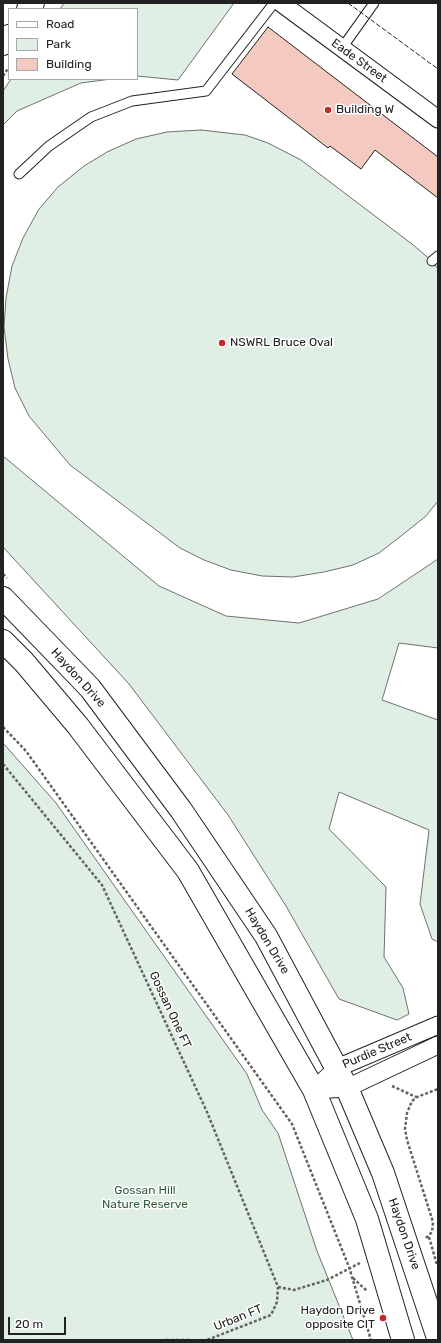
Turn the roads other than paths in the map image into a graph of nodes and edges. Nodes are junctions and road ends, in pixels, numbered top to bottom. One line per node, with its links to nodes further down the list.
1 (274, 3): 6 (lane)
2 (281, 3): 4 (street, Eade Street)
3 (374, 3): 4 (lane)
4 (342, 48): 5 (street, Eade Street)
5 (438, 119)
6 (19, 174)
7 (3, 598): 11 (main road, Haydon Drive)
8 (3, 641): 13 (main road)
9 (438, 1025): 11 (street, Purdie Street)
10 (438, 1045): 12 (street, Purdie Street)
11 (337, 1068): 12 (main road, Haydon Drive); 13 (street, Purdie Street)
12 (346, 1088): 13 (street, Purdie Street); 14 (main road, Haydon Drive)
13 (314, 1090): 15 (main road)
14 (438, 1338)
15 (403, 1340)

